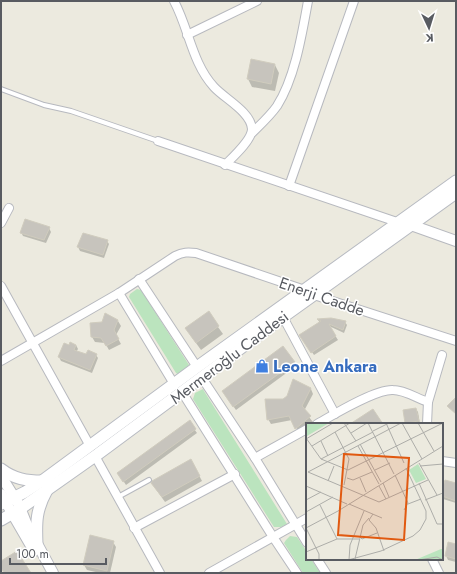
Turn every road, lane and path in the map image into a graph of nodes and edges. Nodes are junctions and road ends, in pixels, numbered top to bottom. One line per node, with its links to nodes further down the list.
1 (174, 1): 5 (street)
2 (257, 1): 5 (street)
3 (308, 1): 7 (street)
4 (354, 1): 11 (street)
5 (187, 34): 7 (street)
6 (1, 89): 8 (lane)
7 (252, 133): 9 (street)
8 (158, 141): 9 (street)
9 (225, 165): 11 (street)
10 (456, 181): 14 (main road, Mermeroğlu Caddesi)
11 (289, 186): 14 (street)
12 (456, 193): 16 (main road, Mermeroğlu Caddesi)
13 (9, 208): 15 (street)
14 (397, 222): 20 (main road, Mermeroğlu Caddesi)
15 (1, 223)
16 (411, 225): 17 (street); 20 (main road, Mermeroğlu Caddesi)
17 (456, 241)
18 (139, 279): 20 (street, Enerji Cadde); 21 (street); 27 (street)
19 (1, 286): 24 (street)
20 (309, 292): 22 (main road, Mermeroğlu Caddesi); 23 (street, Enerji Cadde); 27 (main road, Mermeroğlu Caddesi)
21 (119, 293): 24 (street); 29 (street)
22 (283, 317): 28 (main road, Mermeroğlu Caddesi); 32 (street)
23 (456, 341)
24 (33, 342): 26 (street); 36 (street)
25 (442, 355): 31 (street)
26 (1, 361)
27 (197, 367): 29 (main road, Mermeroğlu Caddesi)
28 (202, 378): 30 (main road, Mermeroğlu Caddesi); 37 (street)
29 (174, 384): 36 (main road, Mermeroğlu Caddesi)
30 (182, 392): 36 (main road, Mermeroğlu Caddesi); 41 (street)
31 (428, 402): 32 (street); 34 (street)
32 (335, 414): 33 (street)
33 (319, 423)
34 (427, 423)
35 (306, 430): 37 (street)
36 (93, 451): 44 (main road, Mermeroğlu Caddesi); 45 (street)
37 (255, 458): 50 (street)
38 (443, 461): 39 (street)
39 (456, 463)
40 (1, 469): 44 (main road)
41 (235, 474): 51 (street); 52 (street)
42 (1, 476): 46 (street)
43 (149, 480): 45 (lane)
44 (45, 486): 46 (main road, Mermeroğlu Caddesi); 47 (main road, Mermeroğlu Caddesi); 54 (main road)
45 (118, 497): 51 (street)
46 (5, 499): 47 (street)
47 (16, 511): 49 (main road, Mermeroğlu Caddesi); 54 (street); 57 (street)
48 (306, 519): 50 (street)
49 (1, 520)
50 (296, 524): 52 (street); 53 (street)
51 (134, 528): 59 (street)
52 (273, 536): 60 (street); 61 (street)
53 (306, 541)
54 (37, 544): 58 (street)
55 (318, 560): 62 (street)
56 (432, 560): 63 (street)
57 (45, 573)
58 (53, 573)
59 (160, 573)
60 (209, 573)
61 (297, 573)
62 (326, 573)
63 (439, 573)

